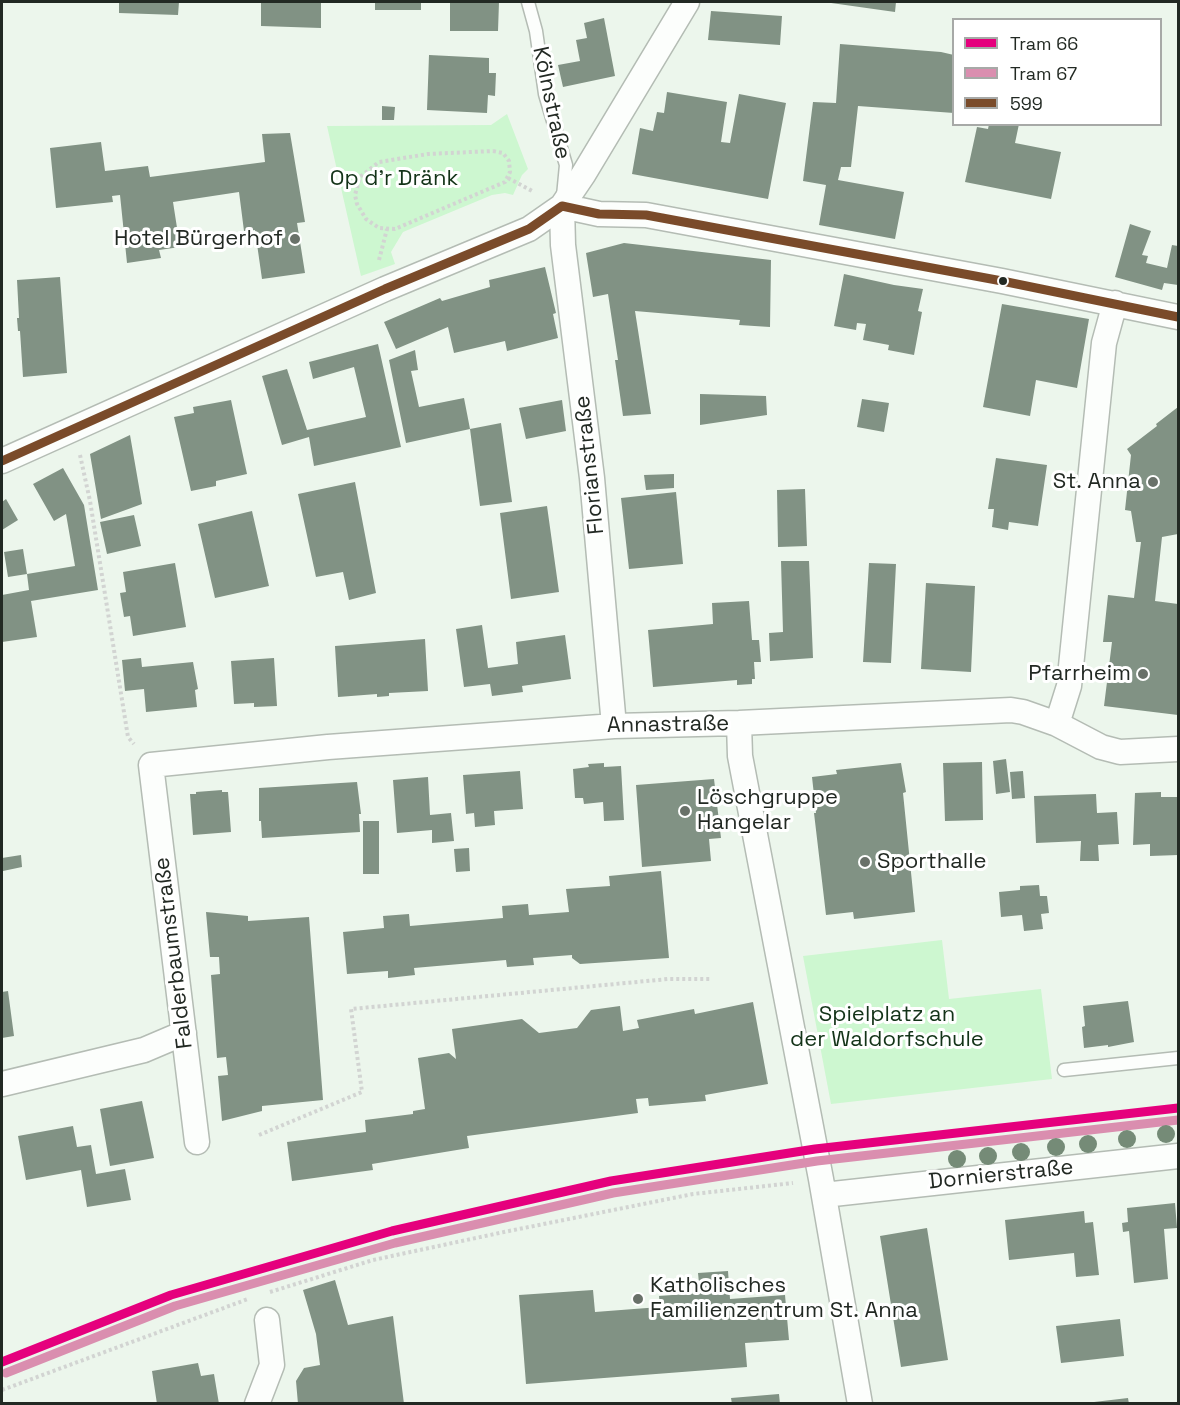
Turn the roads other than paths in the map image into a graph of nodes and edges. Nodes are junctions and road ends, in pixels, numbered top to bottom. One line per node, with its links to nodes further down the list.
1 (528, 2): 3 (lane, Kölnstraße)
2 (687, 2): 3 (street)
3 (562, 206): 4 (street); 6 (street); 9 (street, Florianstraße)
4 (1115, 303): 5 (street); 8 (street)
5 (1179, 317)
6 (2, 461)
7 (739, 723): 8 (street, Annastraße); 9 (street, Annastraße); 18 (street)
8 (1057, 724): 10 (street, Annastraße)
9 (614, 726): 11 (street, Annastraße)
10 (1179, 749)
11 (151, 765): 12 (street, Falderbaumstraße)
12 (184, 1034): 15 (street); 16 (street, Falderbaumstraße)
13 (1179, 1058): 14 (lane)
14 (1064, 1070)
15 (2, 1084)
16 (196, 1142)
17 (1179, 1156): 18 (street, Dornierstraße)
18 (823, 1187): 21 (street)
19 (267, 1320): 20 (street)
20 (257, 1404)
21 (861, 1404)

